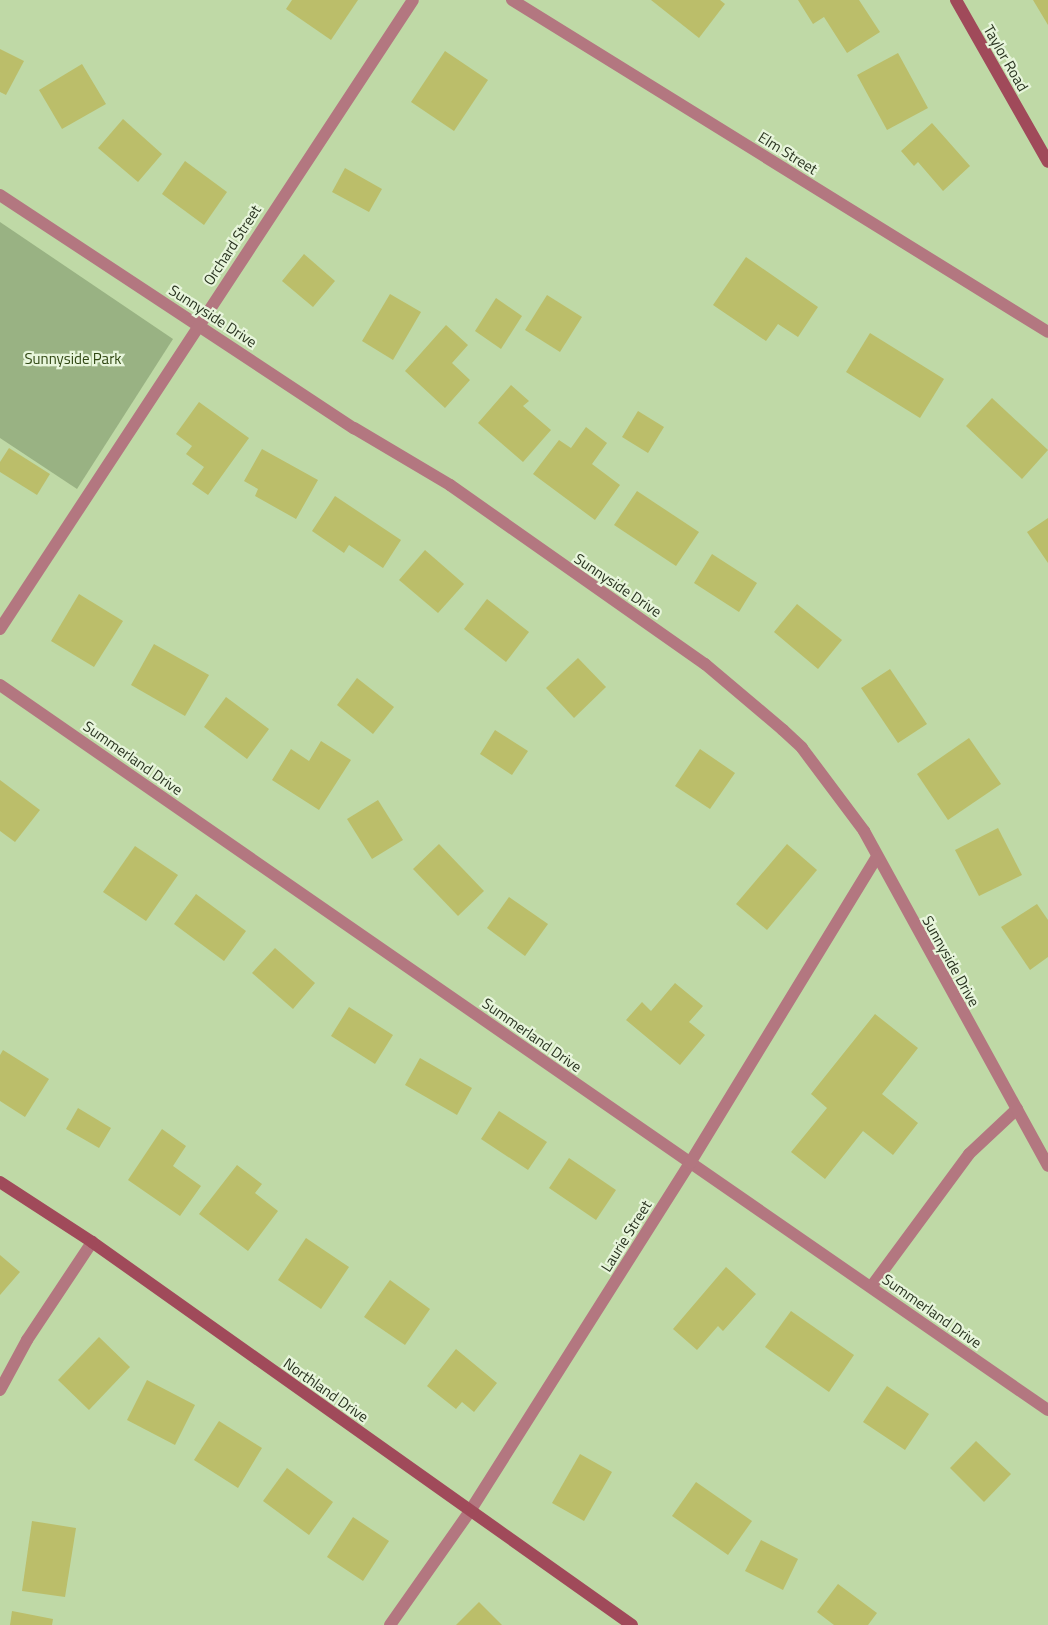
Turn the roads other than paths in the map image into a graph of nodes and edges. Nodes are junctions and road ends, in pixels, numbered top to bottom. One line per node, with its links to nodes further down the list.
1 (413, 0): 6 (street, Orchard Street)
2 (512, 0): 7 (street, Elm Street)
3 (956, 0): 4 (street, Taylor Road)
4 (1048, 162)
5 (0, 195): 6 (street, Sunnyside Drive)
6 (199, 324): 8 (street, Orchard Street); 10 (street, Sunnyside Drive)
7 (1048, 332)
8 (0, 629)
9 (0, 685): 12 (street, Summerland Drive)
10 (877, 857): 11 (street, Sunnyside Drive); 12 (street, Laurie Street)
11 (1017, 1109): 13 (street, Sunnyside Drive); 16 (street)
12 (690, 1163): 16 (street, Summerland Drive); 19 (street, Laurie Street)
13 (1048, 1166)
14 (0, 1182): 15 (street, Northland Drive)
15 (92, 1242): 17 (street); 19 (street, Northland Drive)
16 (871, 1287): 18 (street, Summerland Drive)
17 (0, 1390)
18 (1048, 1410)
19 (470, 1511): 20 (street, Laurie Street); 21 (street, Northland Drive)
20 (390, 1625)
21 (632, 1625)

